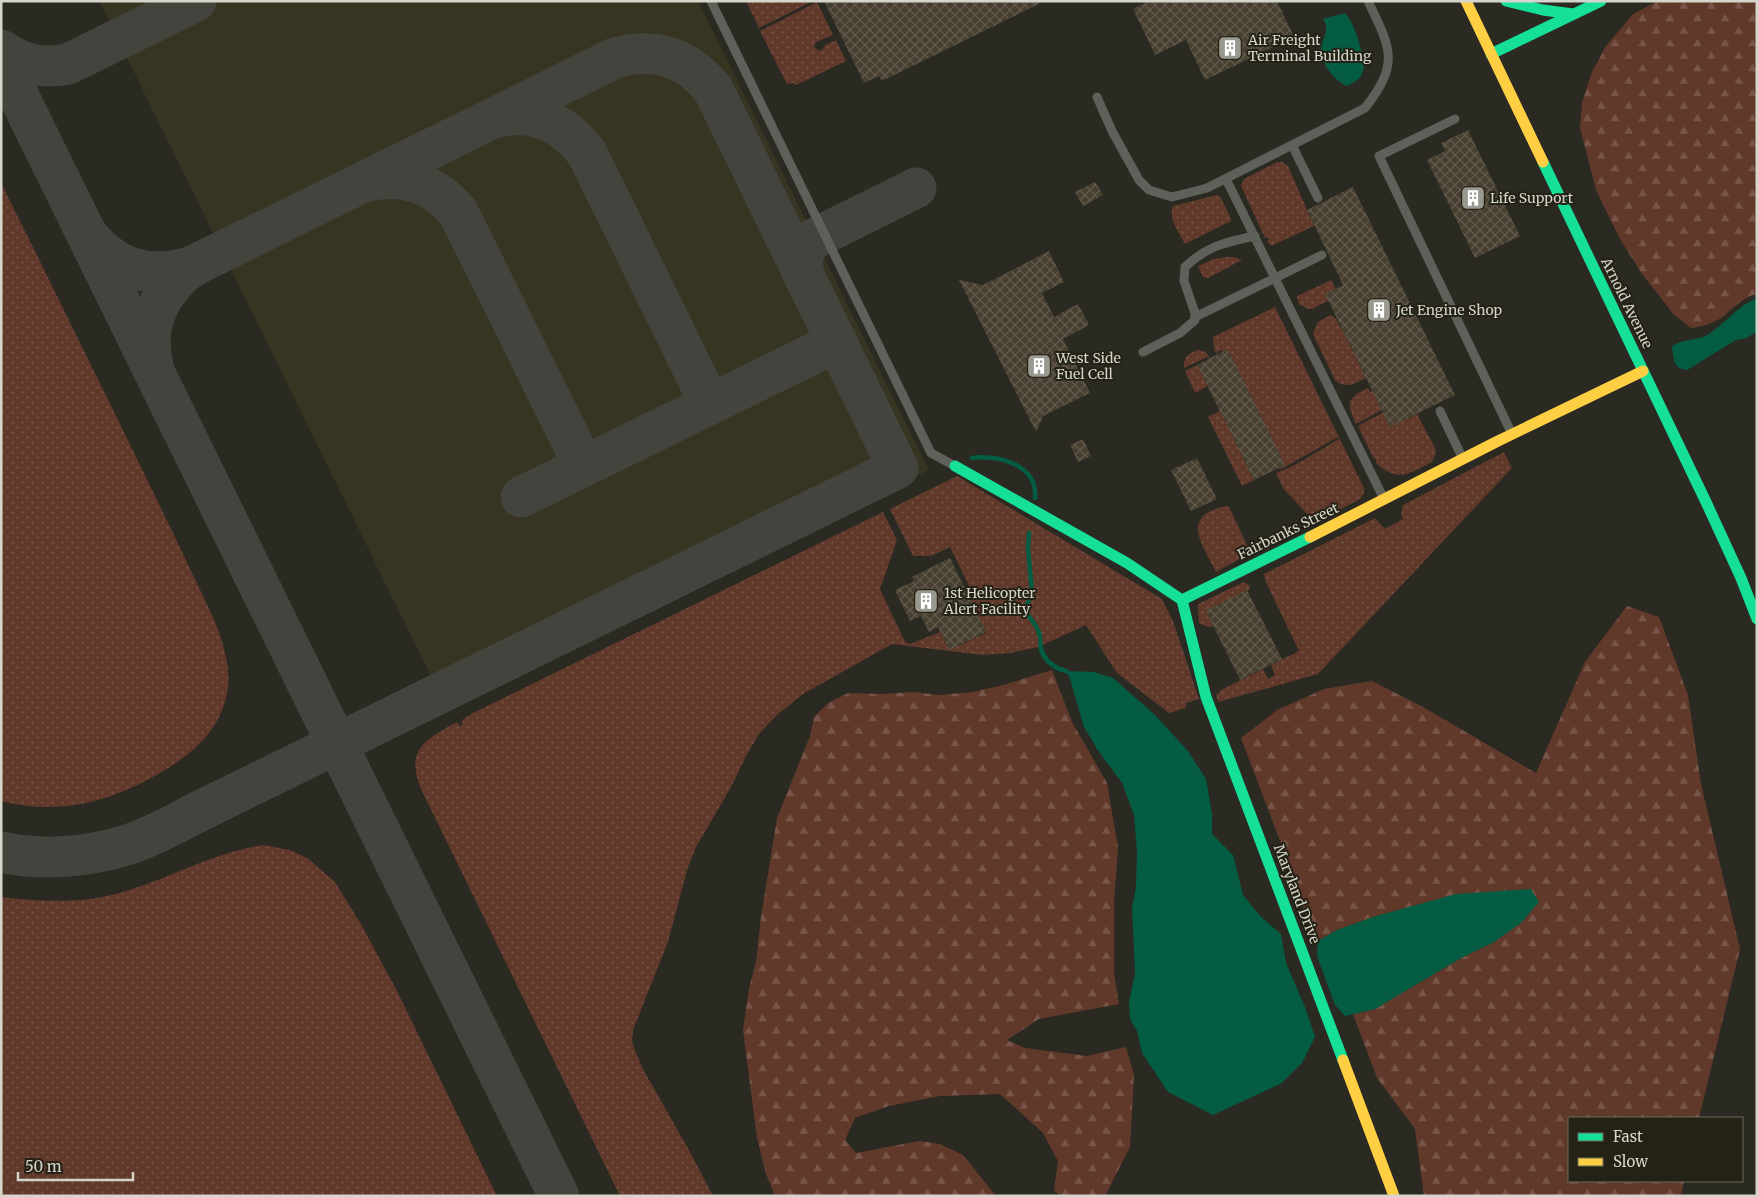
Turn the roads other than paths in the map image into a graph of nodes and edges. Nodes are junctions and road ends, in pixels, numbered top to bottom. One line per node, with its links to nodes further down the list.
1 (711, 1): 22 (lane)
2 (1368, 1): 10 (lane)
3 (1466, 1): 7 (street, Arnold Avenue)
4 (1506, 1): 6 (street)
5 (1601, 1): 6 (street)
6 (1574, 14): 7 (street)
7 (1491, 54): 18 (street, Arnold Avenue)
8 (1097, 97): 11 (lane)
9 (1455, 120): 20 (lane)
10 (1292, 145): 11 (lane); 12 (lane)
11 (1226, 178): 13 (lane)
12 (1318, 198)
13 (1255, 236): 15 (lane); 16 (lane)
14 (1322, 255): 15 (lane)
15 (1276, 278): 16 (lane); 23 (lane)
16 (1195, 318): 17 (lane)
17 (1143, 352)
18 (1643, 371): 20 (street, Fairbanks Street); 25 (street, Arnold Avenue)
19 (1440, 411): 21 (lane)
20 (1513, 434): 21 (street, Fairbanks Street)
21 (1463, 459): 23 (street, Fairbanks Street)
22 (955, 466): 24 (street)
23 (1385, 500): 24 (street, Fairbanks Street)
24 (1182, 600): 26 (street, Maryland Drive)
25 (1757, 620)
26 (1394, 1196)

